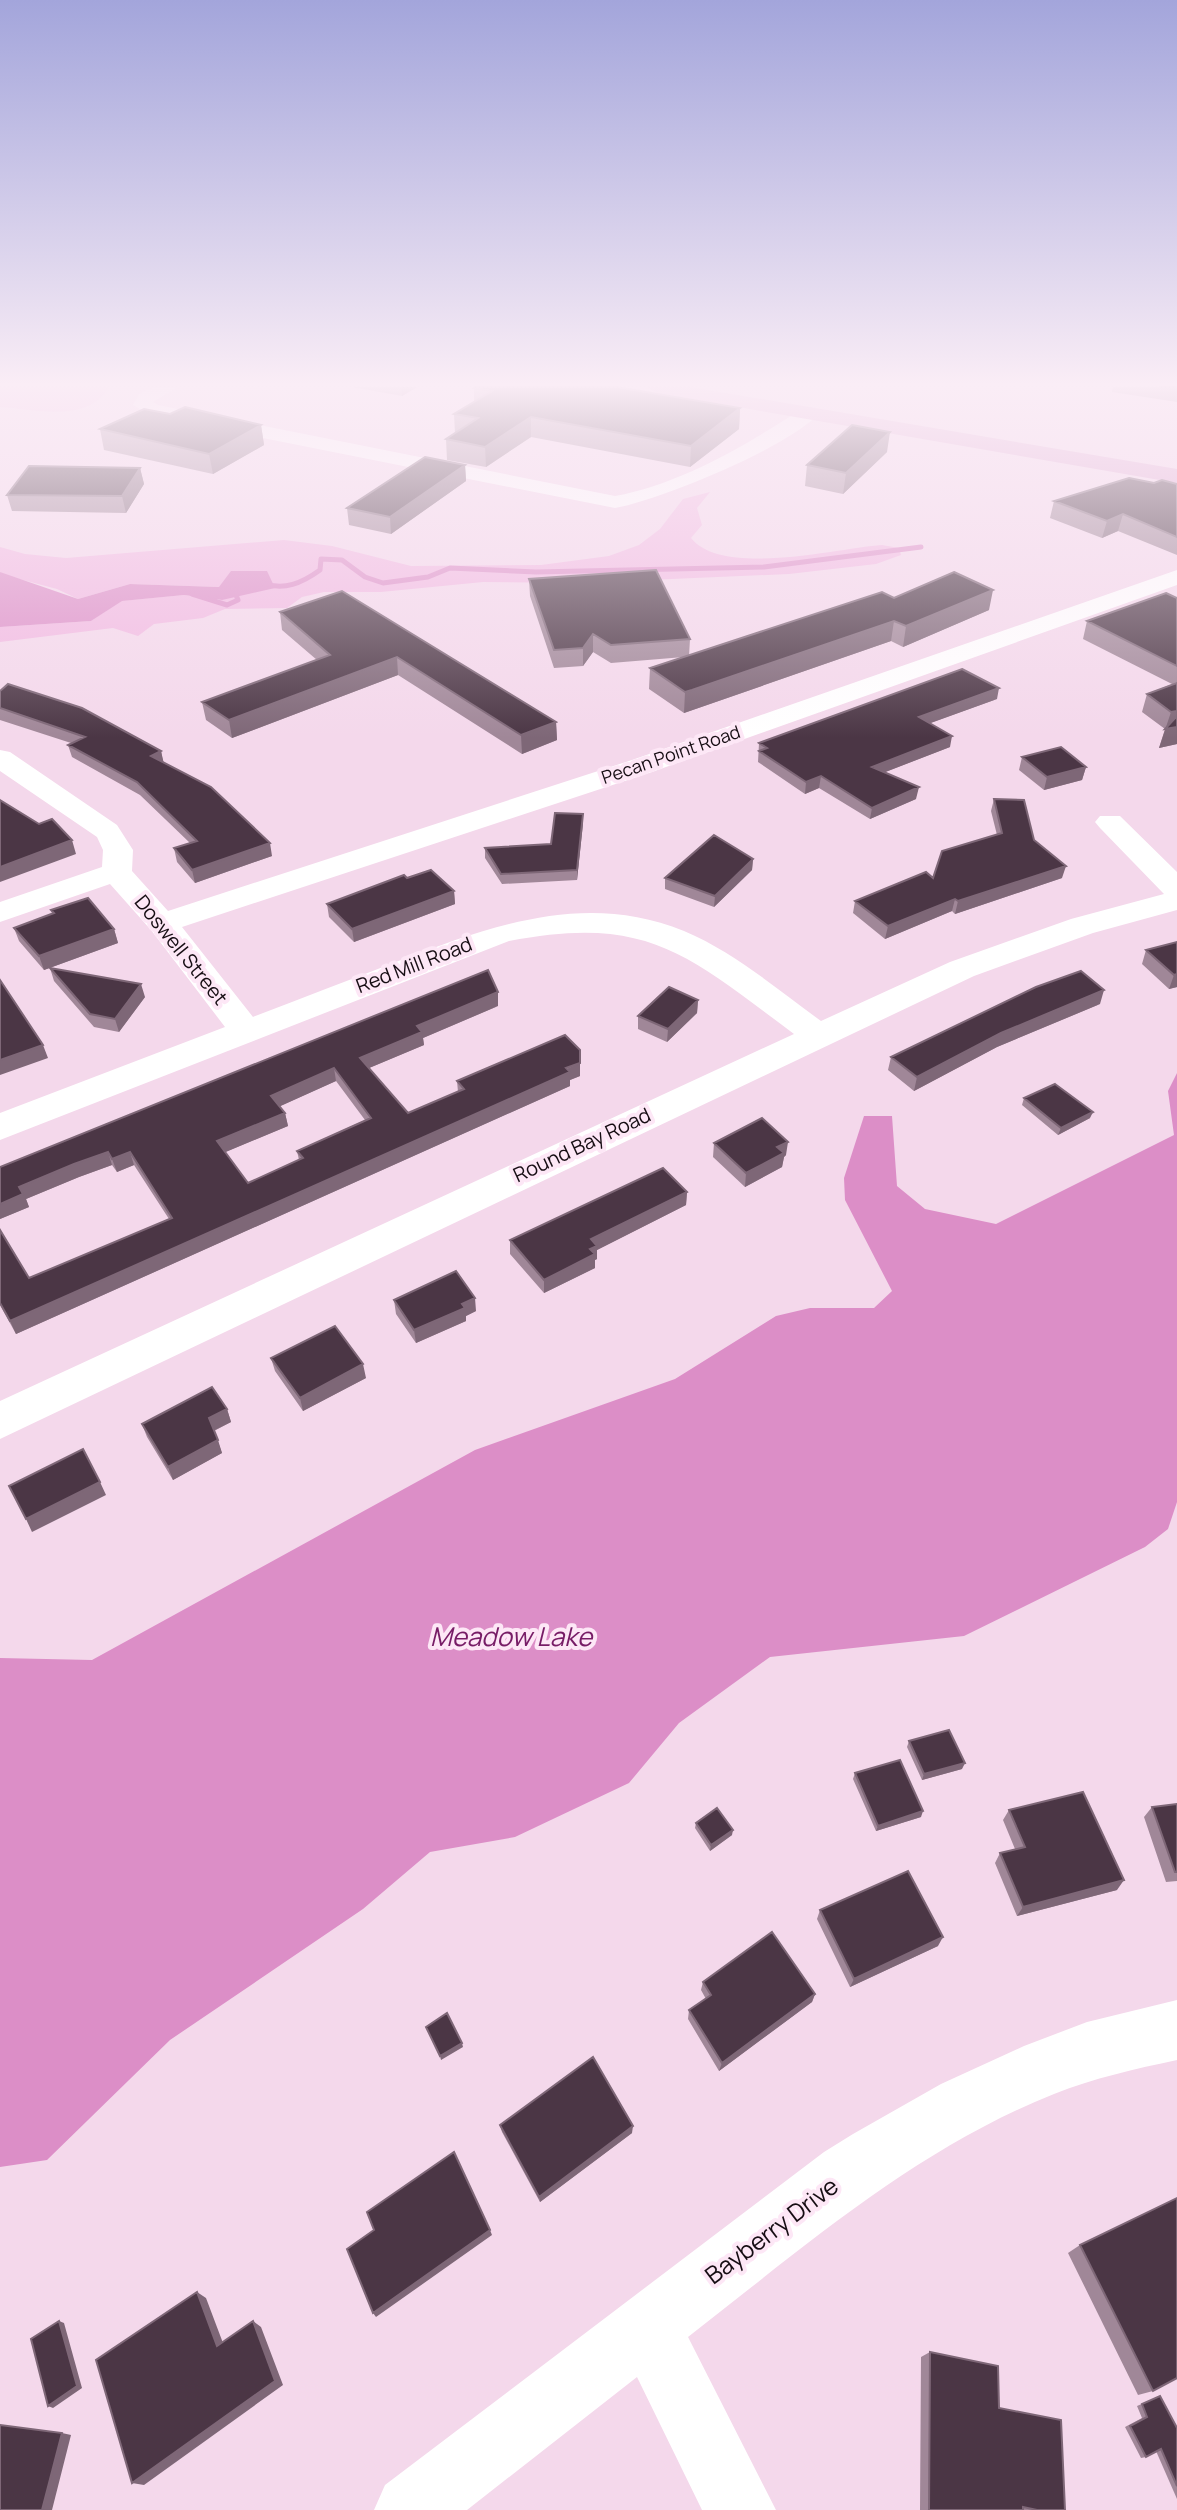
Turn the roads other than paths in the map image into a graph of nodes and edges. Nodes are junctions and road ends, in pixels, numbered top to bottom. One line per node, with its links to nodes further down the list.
1 (1177, 577): 8 (street, Pecan Point Road)
2 (0, 758): 4 (street)
3 (1110, 822): 5 (street)
4 (116, 872): 7 (street); 8 (street, Doswell Street)
5 (1177, 889)
6 (1177, 900): 10 (street, Round Bay Road)
7 (0, 913)
8 (162, 923): 9 (street, Doswell Street)
9 (245, 1030): 10 (street, Red Mill Road); 11 (street, Red Mill Road)
10 (817, 1035): 12 (street, Round Bay Road)
11 (0, 1127)
12 (0, 1421)
13 (1177, 2030): 14 (street, Bayberry Drive)
14 (647, 2326): 15 (street, Bayberry Drive); 16 (street)
15 (410, 2510)
16 (740, 2510)

